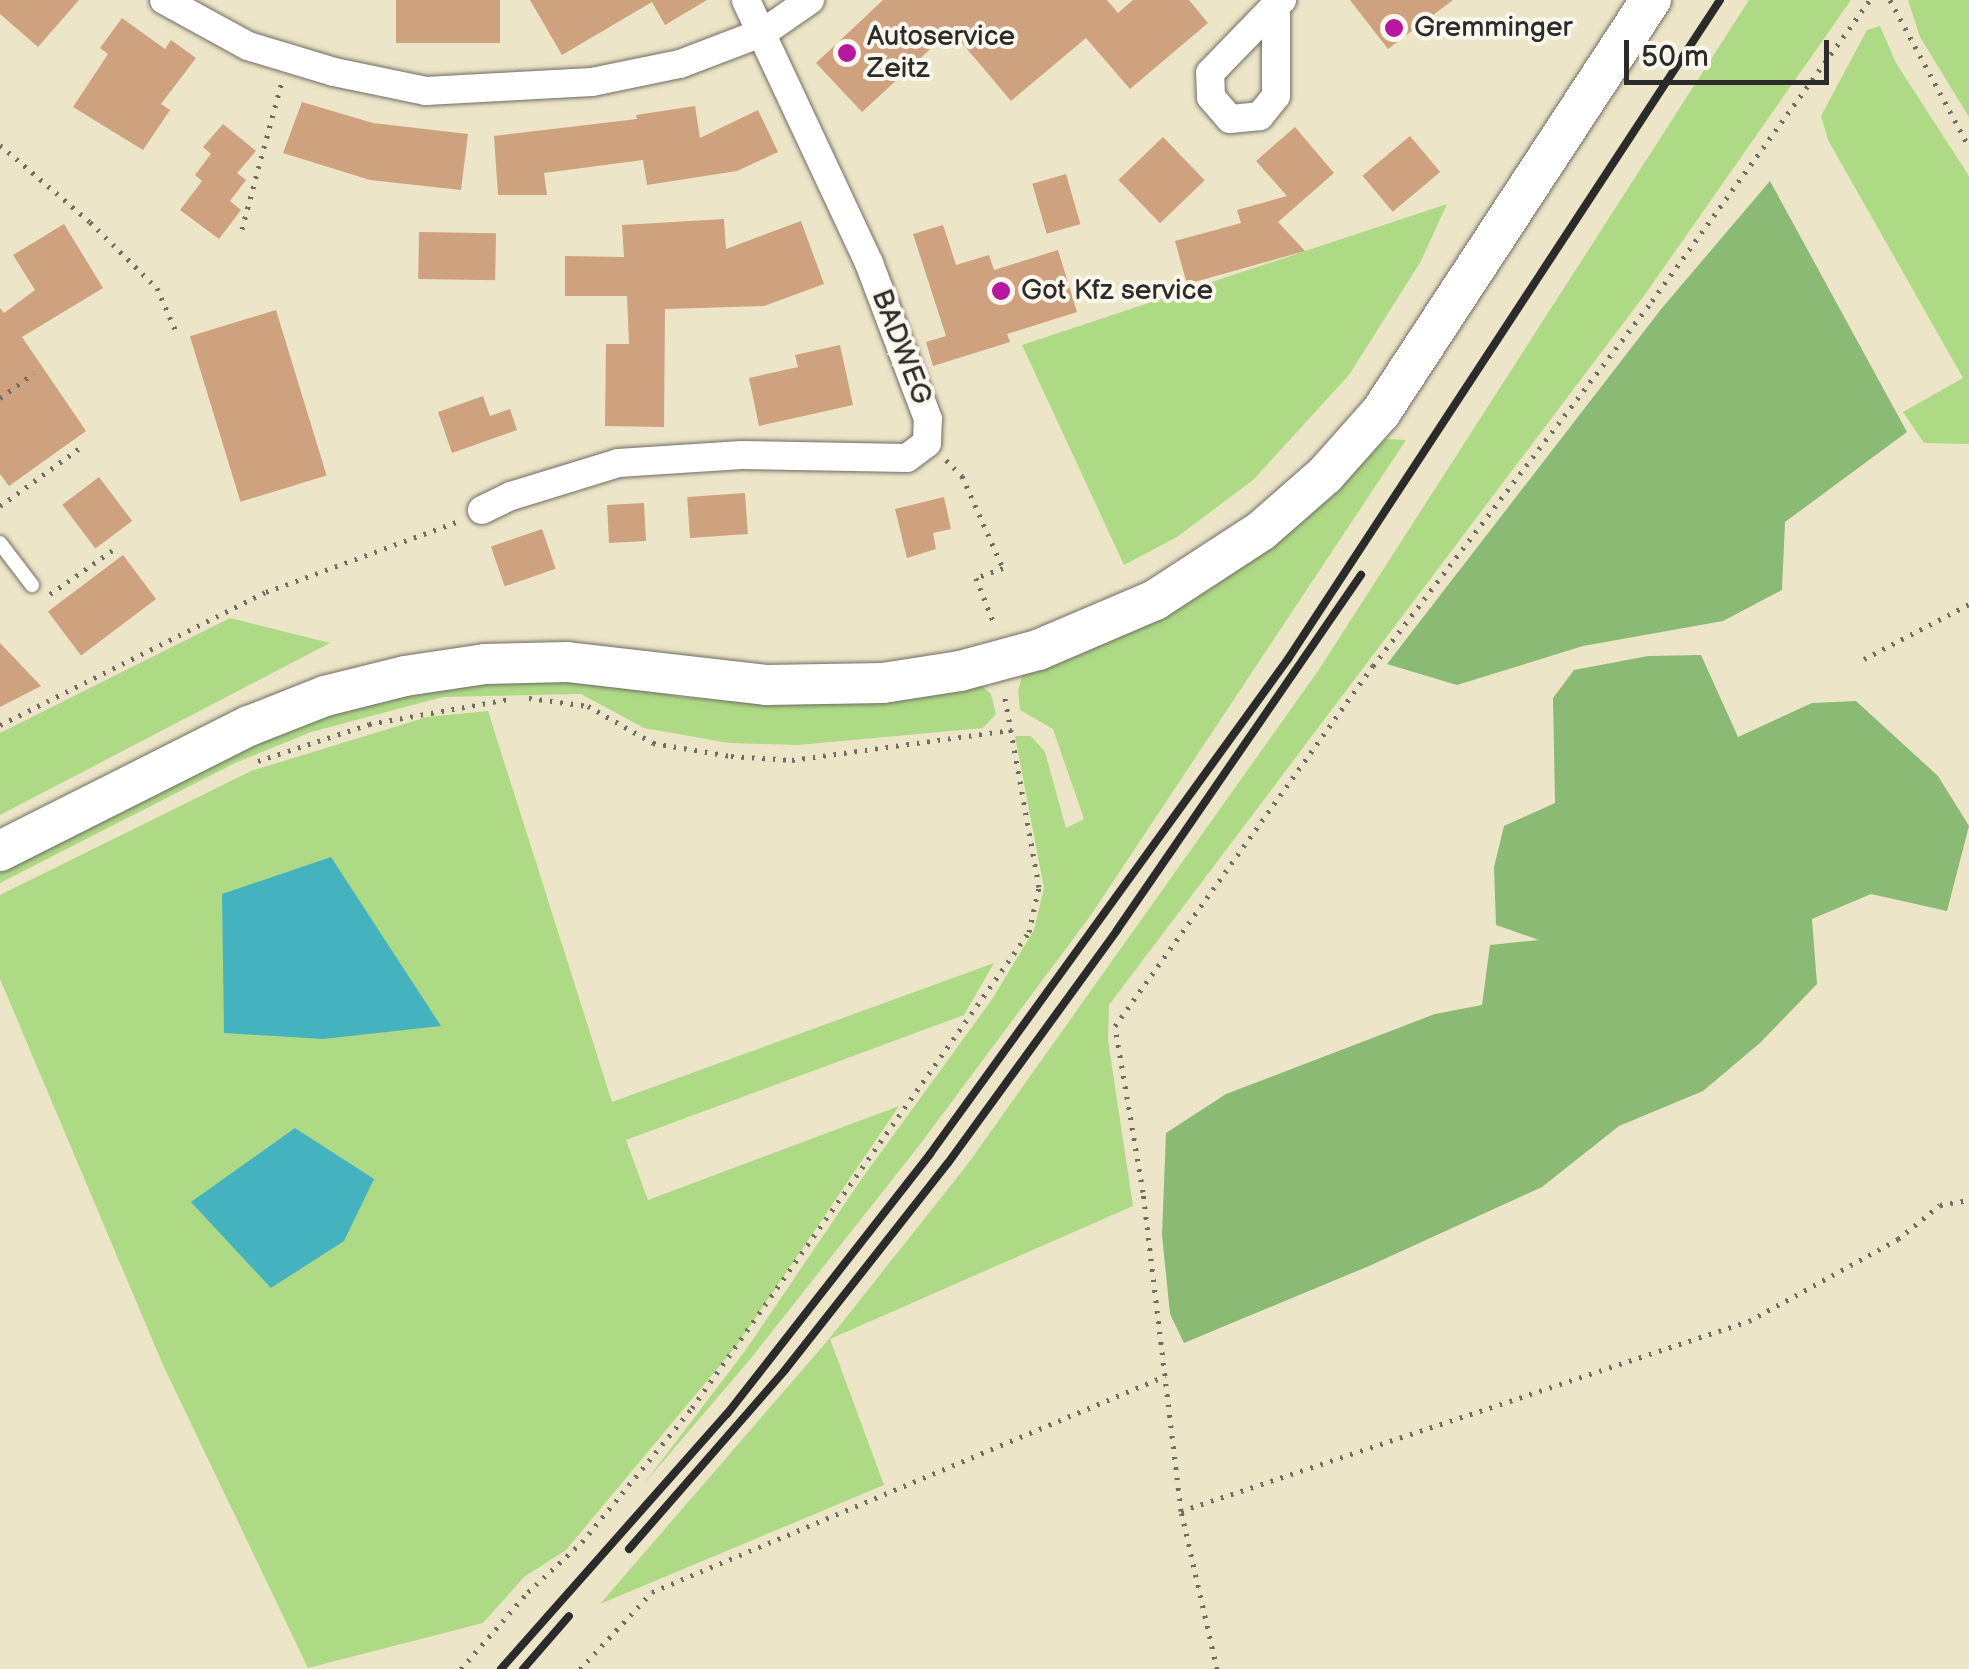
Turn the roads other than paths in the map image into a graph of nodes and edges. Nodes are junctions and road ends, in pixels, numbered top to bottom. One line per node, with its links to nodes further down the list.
1 (164, 0): 5 (street)
2 (746, 0): 5 (street, BADWEG)
3 (810, 0): 5 (street)
4 (1651, 0): 9 (main road)
5 (764, 32): 6 (street, BADWEG)
6 (482, 510)
7 (0, 543): 8 (lane)
8 (32, 584)
9 (0, 851)

